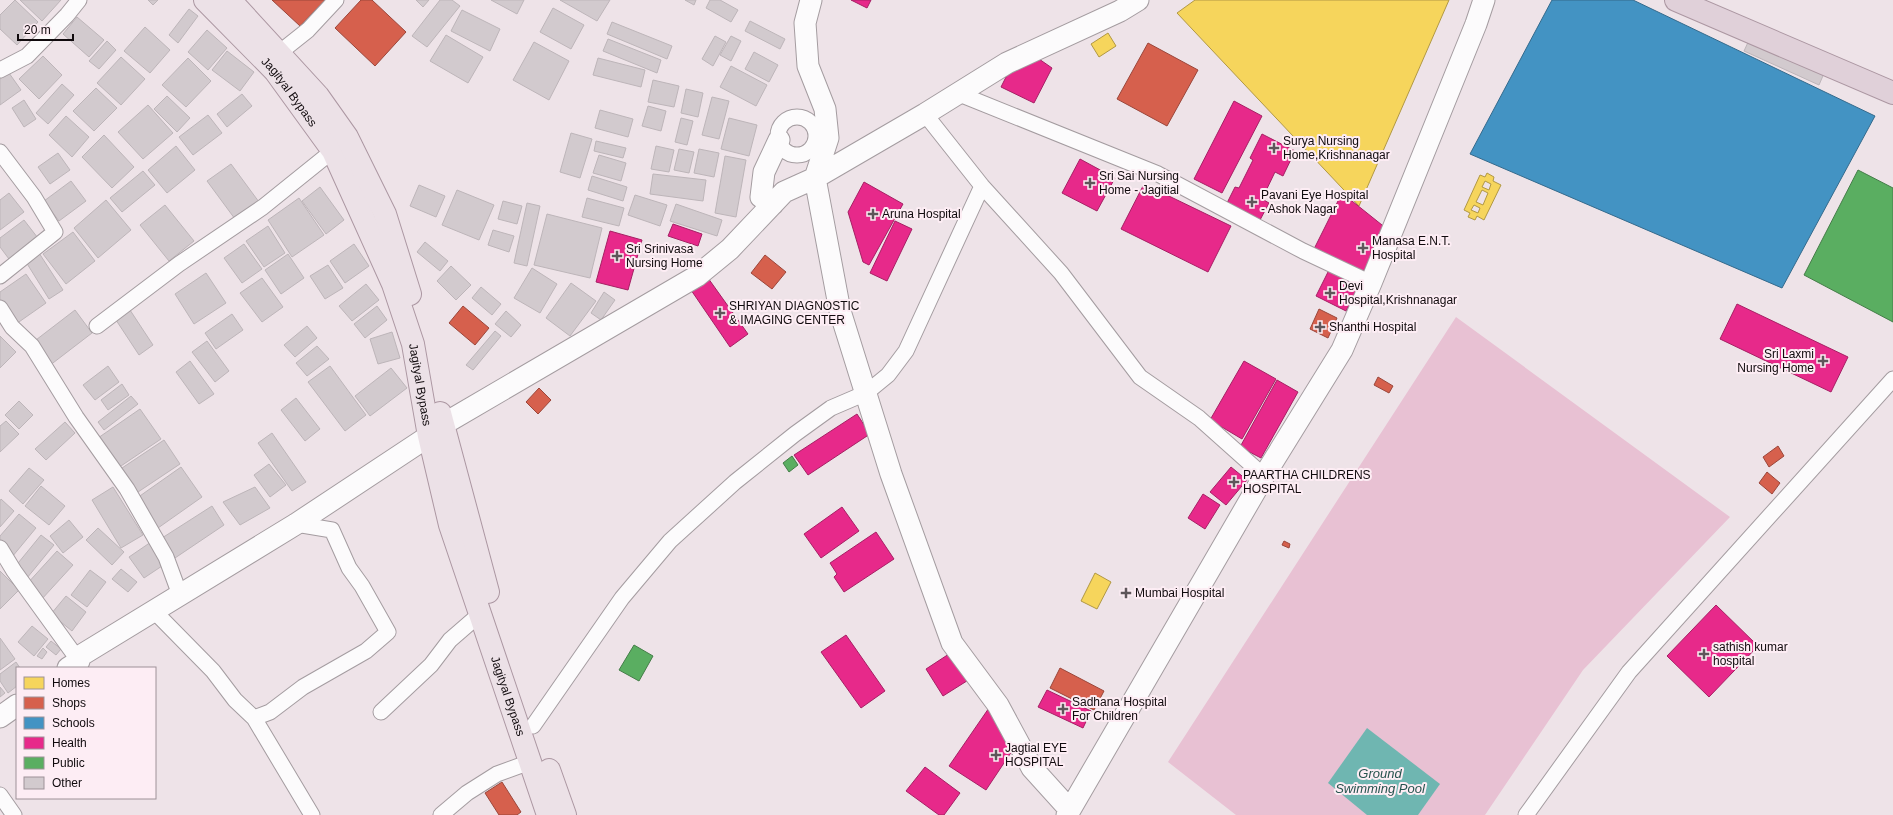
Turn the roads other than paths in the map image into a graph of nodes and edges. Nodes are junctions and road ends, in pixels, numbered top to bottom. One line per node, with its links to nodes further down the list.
1 (79, 0): 10 (street)
2 (205, 0): 9 (main road, Jagityal Bypass)
3 (230, 0): 9 (main road, Jagityal Bypass)
4 (336, 0): 9 (street)
5 (812, 0): 15 (street)
6 (1138, 0): 11 (street)
7 (1484, 0): 22 (street)
8 (1683, 1): 12 (highway)
9 (277, 62): 16 (main road, Jagityal Bypass)
10 (0, 70)
11 (957, 93): 13 (street); 22 (street)
12 (1893, 93)
13 (925, 114): 18 (street); 19 (street)
14 (779, 140): 15 (street); 15 (street); 20 (street)
15 (821, 141): 18 (street)
16 (340, 144): 24 (street); 27 (main road, Jagityal Bypass)
17 (0, 152): 21 (street)
18 (814, 178): 20 (street); 26 (street)
19 (982, 186): 26 (street); 28 (street)
20 (773, 204): 27 (street)
21 (0, 276)
22 (1371, 283): 28 (street)
23 (0, 308): 31 (street)
24 (98, 326)
25 (1893, 379): 48 (street)
26 (866, 393): 39 (street); 42 (street)
27 (436, 430): 29 (street); 33 (main road, Jagityal Bypass); 39 (main road, Jagityal Bypass)
28 (1264, 476): 42 (street)
29 (296, 524): 31 (street); 38 (street)
30 (0, 548): 34 (street)
31 (180, 595): 32 (street)
32 (154, 611): 34 (street); 38 (street)
33 (480, 614): 36 (street); 40 (main road, Jagityal Bypass)
34 (74, 664)
35 (16, 706): 37 (street)
36 (381, 712)
37 (0, 717)
38 (254, 718): 44 (street)
39 (534, 726): 47 (main road, Jagityal Bypass)
40 (530, 762): 45 (street); 46 (main road, Jagityal Bypass)
41 (0, 795): 43 (street)
42 (1068, 812)
43 (14, 815)
44 (312, 815)
45 (441, 815)
46 (548, 815)
47 (565, 815)
48 (1526, 815)

